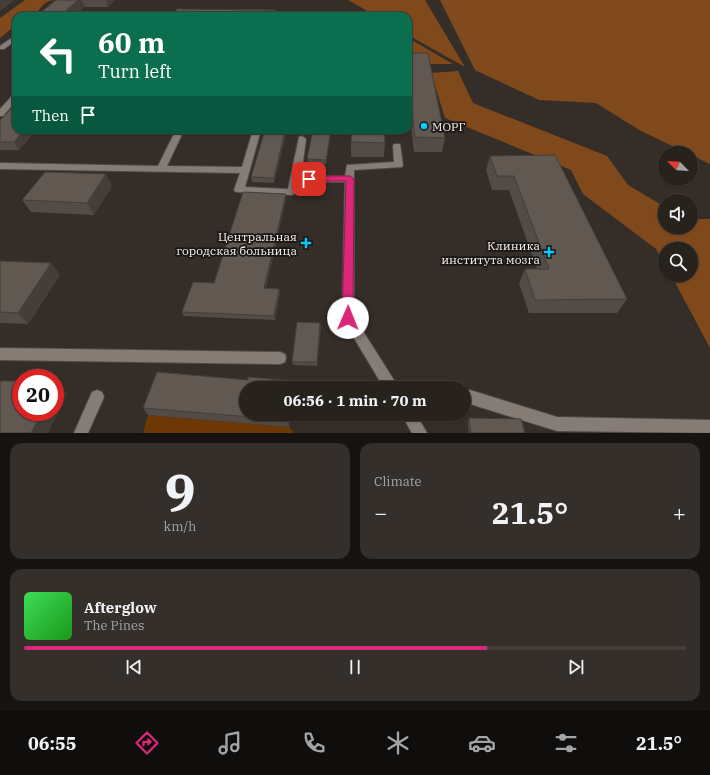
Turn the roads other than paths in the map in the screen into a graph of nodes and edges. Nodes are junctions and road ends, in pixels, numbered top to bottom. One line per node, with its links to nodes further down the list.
1 (12, 40): 2 (lane)
2 (1, 48): 3 (lane)
3 (12, 48)
4 (12, 101): 5 (lane)
5 (0, 114)
6 (178, 134): 11 (lane)
7 (256, 134): 12 (lane)
8 (302, 139): 13 (lane)
9 (397, 146): 14 (lane)
10 (0, 166): 11 (lane)
11 (161, 168): 12 (lane)
12 (246, 170): 13 (lane)
13 (296, 179): 14 (lane)
14 (350, 179): 17 (lane)
15 (0, 354): 16 (lane)
16 (280, 358)
17 (388, 381)
18 (97, 397): 22 (lane)
19 (471, 397): 21 (lane)
20 (412, 421): 23 (lane)
21 (710, 427)
22 (81, 433)
23 (420, 433)

